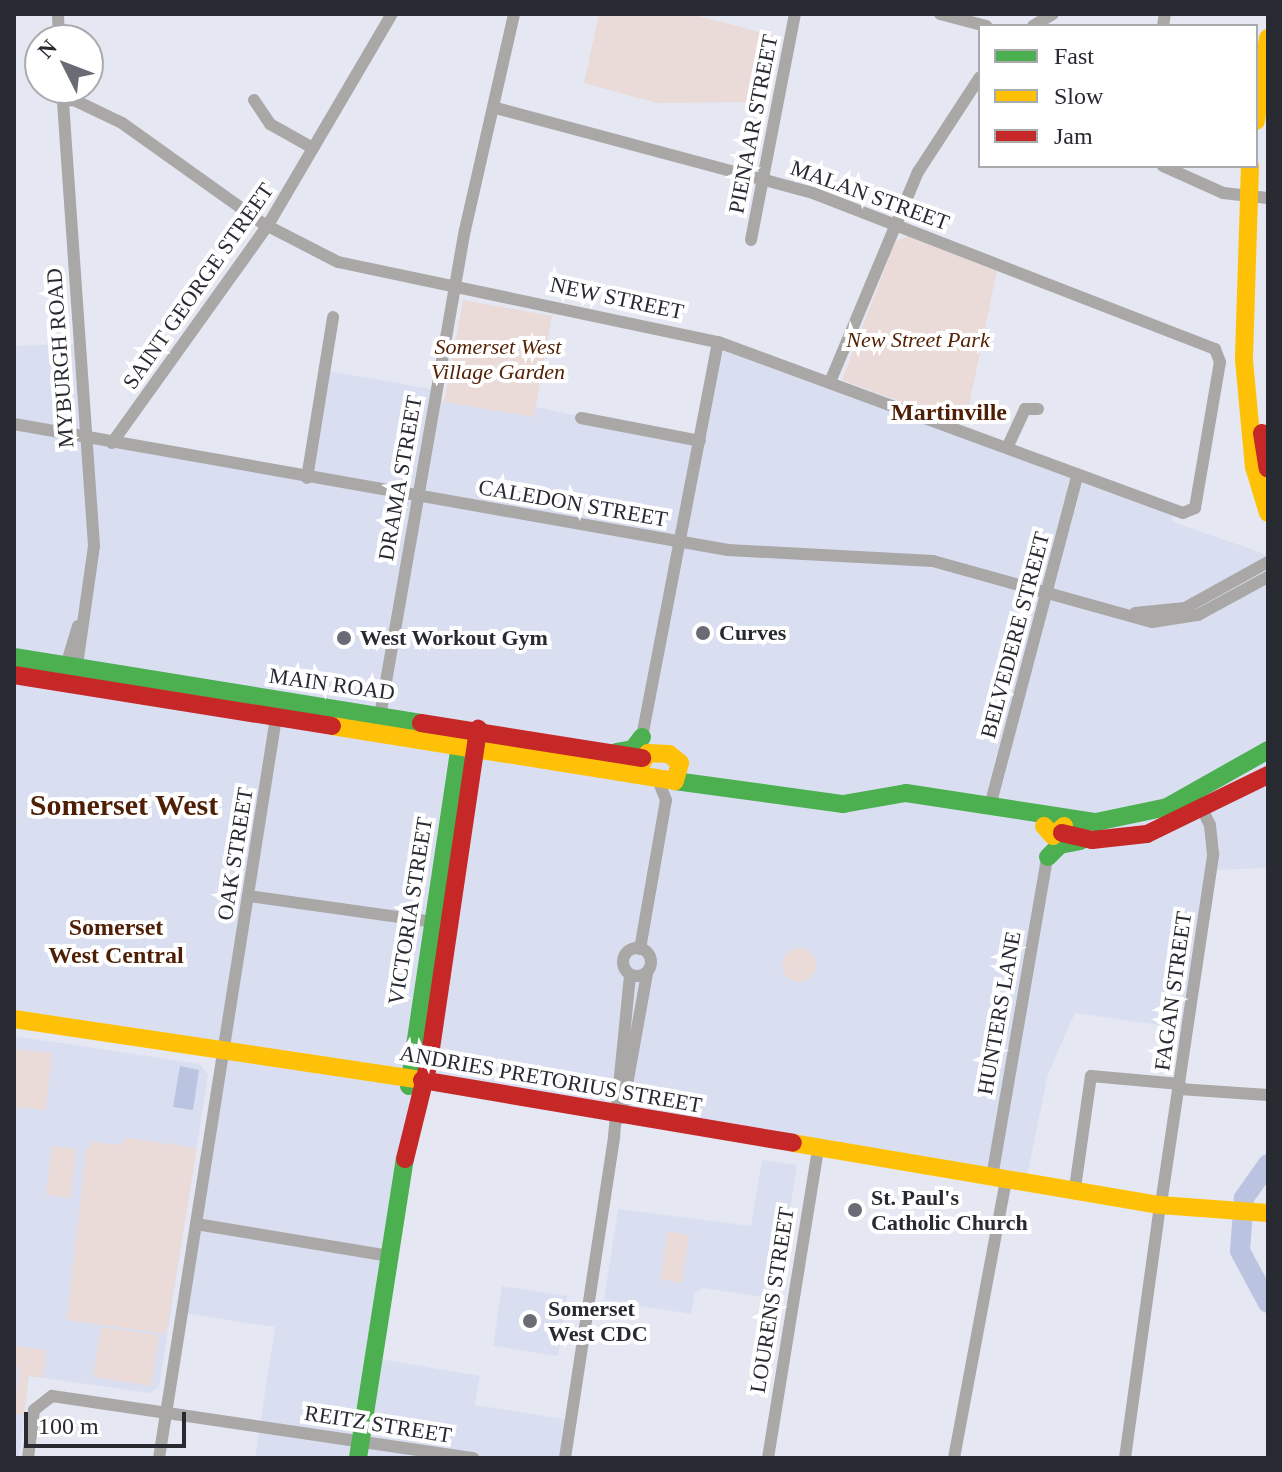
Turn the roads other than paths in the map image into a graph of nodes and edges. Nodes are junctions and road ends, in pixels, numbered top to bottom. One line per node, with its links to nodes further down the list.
1 (392, 14): 13 (street, SAINT GEORGE STREET)
2 (514, 14): 11 (street, DRAMA STREET)
3 (795, 14): 16 (street, PIENAAR STREET)
4 (940, 14): 5 (street)
5 (978, 24)
6 (1268, 44): 12 (main road)
7 (978, 80): 20 (street)
8 (254, 100): 13 (street)
9 (64, 104): 30 (street, MYBURGH ROAD)
10 (82, 104): 19 (street, NEW STREET)
11 (493, 107): 16 (street, MALAN STREET); 22 (street, DRAMA STREET)
12 (1258, 108)
13 (313, 148): 19 (street, SAINT GEORGE STREET)
14 (1167, 168): 17 (street)
15 (1250, 168): 17 (main road)
16 (766, 179): 20 (street, MALAN STREET); 21 (street, PIENAAR STREET)
17 (1247, 197): 18 (street); 24 (main road)
18 (1268, 198)
19 (268, 225): 22 (street, NEW STREET); 32 (street, SAINT GEORGE STREET)
20 (896, 225): 26 (street); 39 (street, MALAN STREET)
21 (751, 240)
22 (455, 284): 25 (street, NEW STREET); 38 (street, DRAMA STREET)
23 (333, 317): 36 (street)
24 (1247, 332): 34 (main road); 40 (main road)
25 (718, 342): 26 (street, NEW STREET); 31 (street)
26 (830, 382): 33 (street, NEW STREET)
27 (1038, 409): 33 (street)
28 (581, 418): 31 (street)
29 (14, 424): 30 (street, CALEDON STREET)
30 (85, 439): 32 (street, CALEDON STREET); 49 (street, MYBURGH ROAD)
31 (700, 441): 42 (street)
32 (112, 443): 36 (street, CALEDON STREET)
33 (1007, 448): 35 (street, NEW STREET)
34 (1268, 469)
35 (1078, 474): 39 (street, NEW STREET); 45 (street, BELVEDERE STREET)
36 (307, 478): 37 (street, CALEDON STREET)
37 (391, 492): 38 (street, CALEDON STREET); 41 (street)
38 (417, 497): 41 (street, DRAMA STREET); 42 (street, CALEDON STREET)
39 (1183, 513)
40 (1268, 513)
41 (412, 528): 51 (street, DRAMA STREET)
42 (681, 542): 45 (street, CALEDON STREET); 52 (street)
43 (1268, 562): 46 (street, CALEDON STREET)
44 (1268, 577): 46 (street, CALEDON STREET)
45 (1048, 591): 46 (street, CALEDON STREET); 60 (street, BELVEDERE STREET)
46 (1124, 612)
47 (14, 657): 49 (main road, MAIN ROAD)
48 (14, 675): 49 (main road, MAIN ROAD)
49 (70, 675): 50 (main road, MAIN ROAD)
50 (277, 708): 51 (main road, MAIN ROAD); 53 (main road, MAIN ROAD); 65 (street, OAK STREET)
51 (380, 716): 53 (main road, MAIN ROAD)
52 (644, 731): 55 (main road); 56 (street)
53 (469, 736): 55 (main road, MAIN ROAD); 56 (main road, MAIN ROAD); 66 (main road, VICTORIA STREET); 77 (main road, VICTORIA STREET)
54 (1268, 750): 59 (main road)
55 (605, 752): 56 (main road, MAIN ROAD)
56 (646, 760): 58 (main road); 58 (main road)
57 (1268, 775): 61 (main road)
58 (671, 776): 60 (main road); 67 (street)
59 (1194, 794): 61 (street, FAGAN STREET); 62 (main road)
60 (990, 806): 62 (main road)
61 (1203, 812): 63 (main road); 78 (street, FAGAN STREET)
62 (1054, 827): 63 (main road); 64 (street, HUNTERS LANE)
63 (1092, 840): 64 (main road)
64 (1048, 857): 83 (street, HUNTERS LANE)
65 (249, 896): 66 (street); 70 (street, OAK STREET)
66 (433, 922): 75 (main road, VICTORIA STREET)
67 (640, 949): 68 (street); 69 (street)
68 (647, 973): 69 (street); 81 (street)
69 (630, 975): 81 (street)
70 (231, 1014): 73 (street, OAK STREET); 74 (street)
71 (14, 1019): 72 (main road, ANDRIES PRETORIUS STREET)
72 (197, 1050): 73 (main road, ANDRIES PRETORIUS STREET); 76 (street)
73 (225, 1051): 74 (main road, ANDRIES PRETORIUS STREET); 76 (street, OAK STREET)
74 (259, 1055): 75 (main road, ANDRIES PRETORIUS STREET)
75 (406, 1077): 77 (main road, ANDRIES PRETORIUS STREET); 80 (main road, VICTORIA STREET)
76 (220, 1081): 87 (street, OAK STREET)
77 (425, 1081): 80 (main road, VICTORIA STREET); 81 (main road, ANDRIES PRETORIUS STREET)
78 (1180, 1086): 79 (street); 84 (street); 85 (street, FAGAN STREET)
79 (1268, 1095)
80 (414, 1103): 88 (main road, VICTORIA STREET)
81 (618, 1117): 82 (main road, ANDRIES PRETORIUS STREET); 94 (street)
82 (818, 1149): 83 (main road, ANDRIES PRETORIUS STREET); 95 (street, LOURENS STREET)
83 (999, 1178): 84 (main road, ANDRIES PRETORIUS STREET); 96 (street, HUNTERS LANE)
84 (1077, 1188): 85 (main road, ANDRIES PRETORIUS STREET)
85 (1161, 1201): 86 (main road, ANDRIES PRETORIUS STREET); 97 (street, FAGAN STREET)
86 (1268, 1213)
87 (196, 1224): 88 (street); 89 (street, OAK STREET)
88 (389, 1256): 90 (main road, VICTORIA STREET)
89 (166, 1412): 90 (street, REITZ STREET); 91 (street, REITZ STREET); 92 (street, OAK STREET)
90 (359, 1450): 93 (street, REITZ STREET)
91 (28, 1458)
92 (159, 1458)
93 (473, 1458)
94 (565, 1458)
95 (768, 1458)
96 (954, 1458)
97 (1125, 1458)

